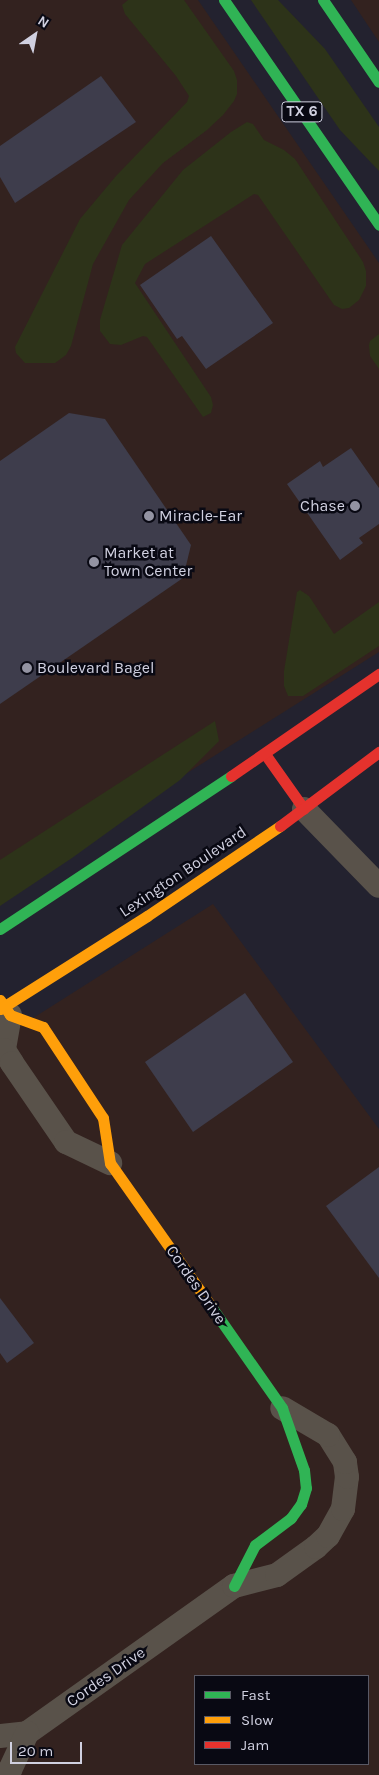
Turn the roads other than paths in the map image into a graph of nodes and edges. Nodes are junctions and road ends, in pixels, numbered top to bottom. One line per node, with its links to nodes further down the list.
1 (224, 0): 4 (main road, TX 6)
2 (323, 0): 3 (main road)
3 (379, 82)
4 (379, 225)
5 (379, 674): 7 (main road)
6 (379, 752): 8 (main road, Lexington Boulevard)
7 (265, 754): 8 (main road); 10 (main road)
8 (304, 809): 9 (street); 11 (main road, Lexington Boulevard)
9 (379, 886)
10 (0, 929)
11 (3, 1008): 12 (main road, Cordes Drive); 12 (street, Cordes Drive)
12 (110, 1163): 13 (main road, Cordes Drive)
13 (282, 1408): 14 (main road, Cordes Drive); 14 (street, Cordes Drive)
14 (234, 1586): 15 (street, Cordes Drive)
15 (27, 1734): 16 (street); 17 (street, Cordes Drive)
16 (0, 1736)
17 (4, 1775)

